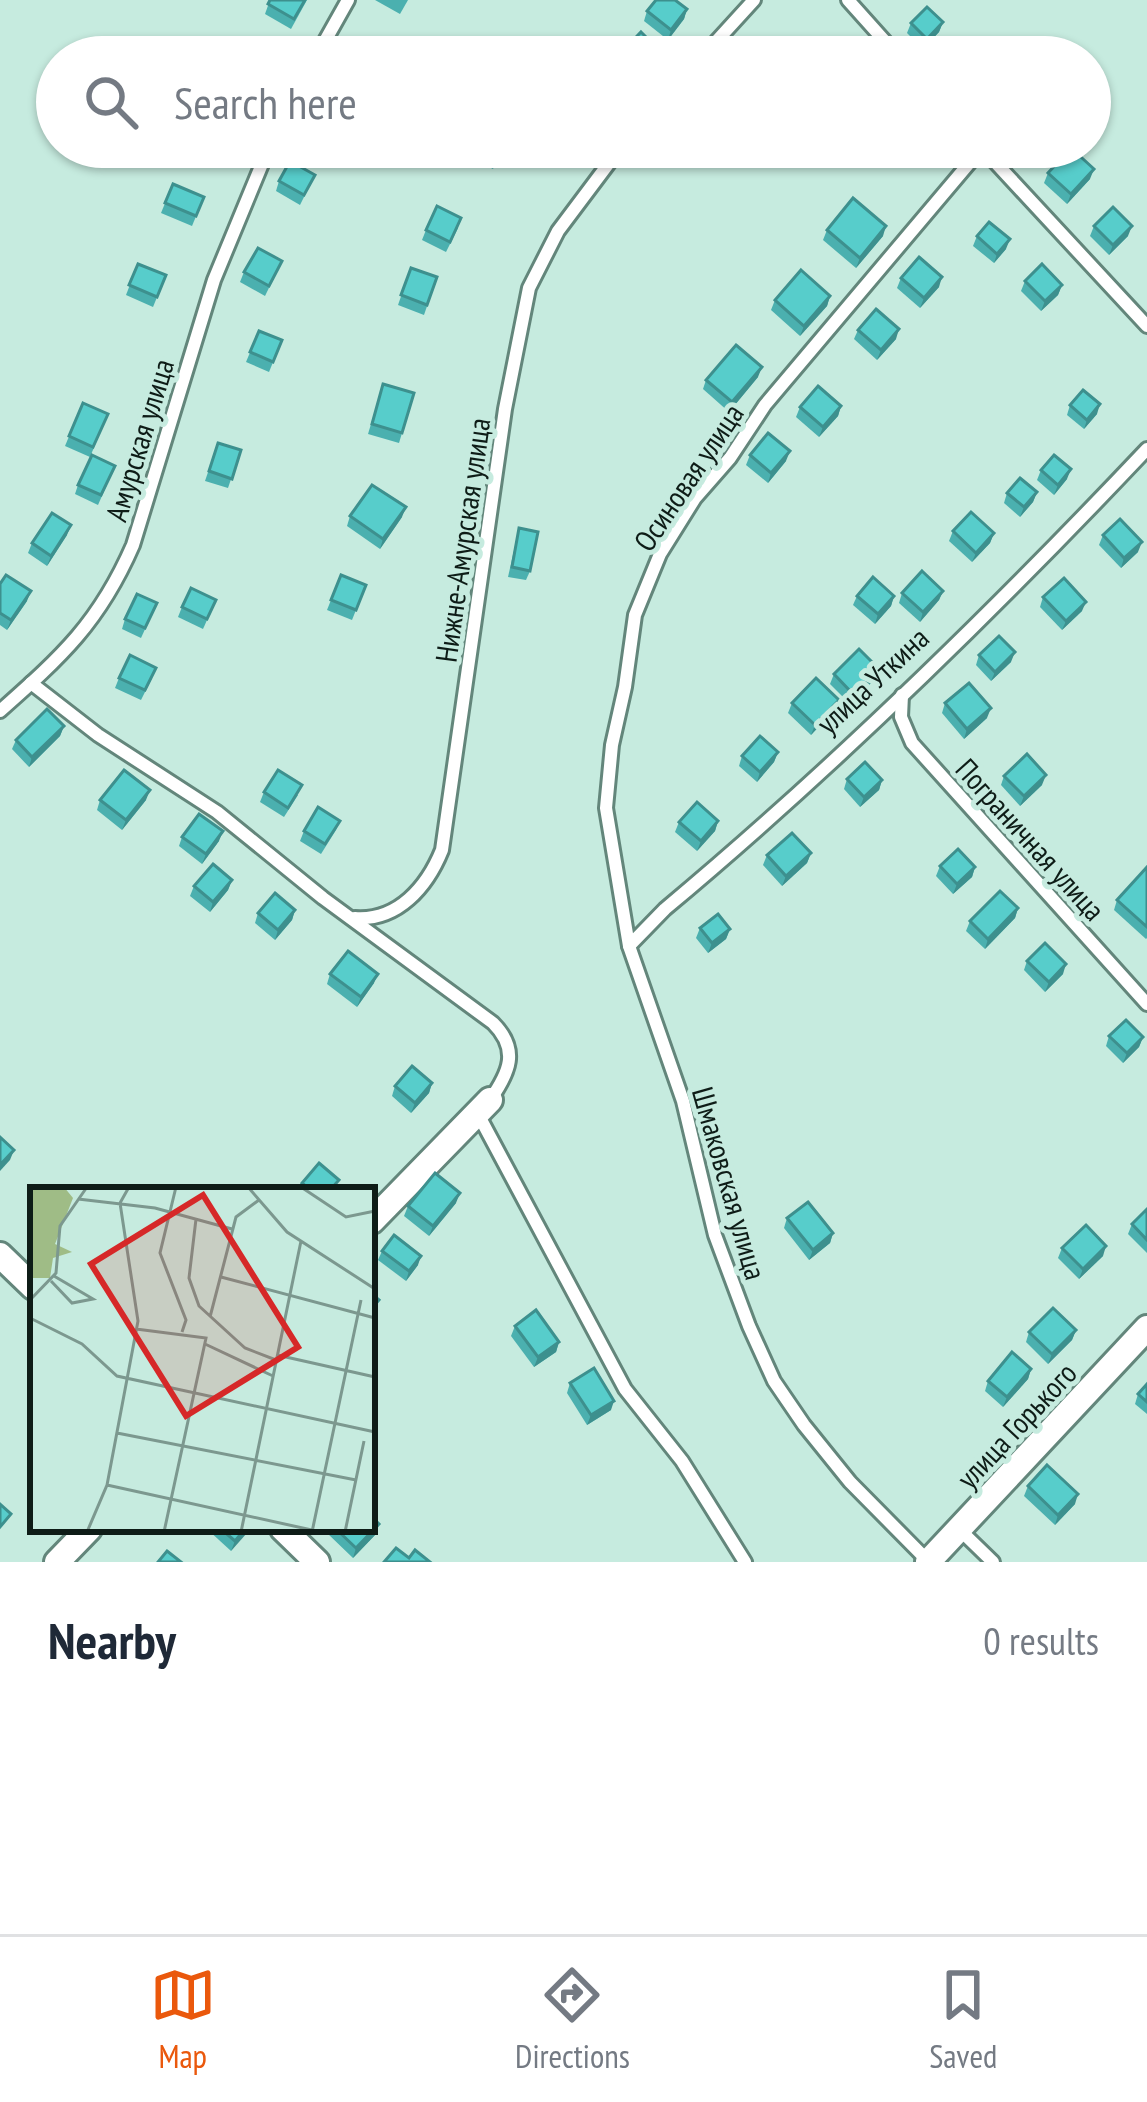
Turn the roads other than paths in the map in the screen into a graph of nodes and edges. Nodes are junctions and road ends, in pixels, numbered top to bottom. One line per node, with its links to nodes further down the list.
1 (348, 0): 4 (lane)
2 (754, 0): 5 (lane)
3 (848, 0): 6 (lane)
4 (328, 36)
5 (721, 36)
6 (880, 36)
7 (260, 168): 13 (lane, Амурская улица)
8 (605, 168): 17 (lane, Нижне-Амурская улица)
9 (963, 168): 16 (lane, Осиновая улица)
10 (1000, 168): 11 (lane)
11 (1147, 326)
12 (1147, 448): 14 (lane, улица Уткина)
13 (31, 683): 15 (lane, Амурская улица); 17 (lane)
14 (902, 695): 18 (lane, улица Уткина); 19 (lane, Пограничная улица)
15 (0, 711)
16 (622, 905): 18 (lane, Шмаковская улица)
17 (355, 918): 20 (lane)
18 (629, 946): 31 (lane, Шмаковская улица)
19 (1147, 1004)
20 (483, 1107): 21 (street); 30 (lane)
21 (375, 1218)
22 (0, 1255): 23 (street)
23 (30, 1284)
24 (1147, 1328): 25 (street, улица Горького)
25 (959, 1529): 31 (street, улица Горького); 32 (lane)
26 (86, 1532): 28 (street)
27 (286, 1532): 29 (street)
28 (57, 1562)
29 (317, 1562)
30 (745, 1562)
31 (929, 1562)
32 (992, 1562)

